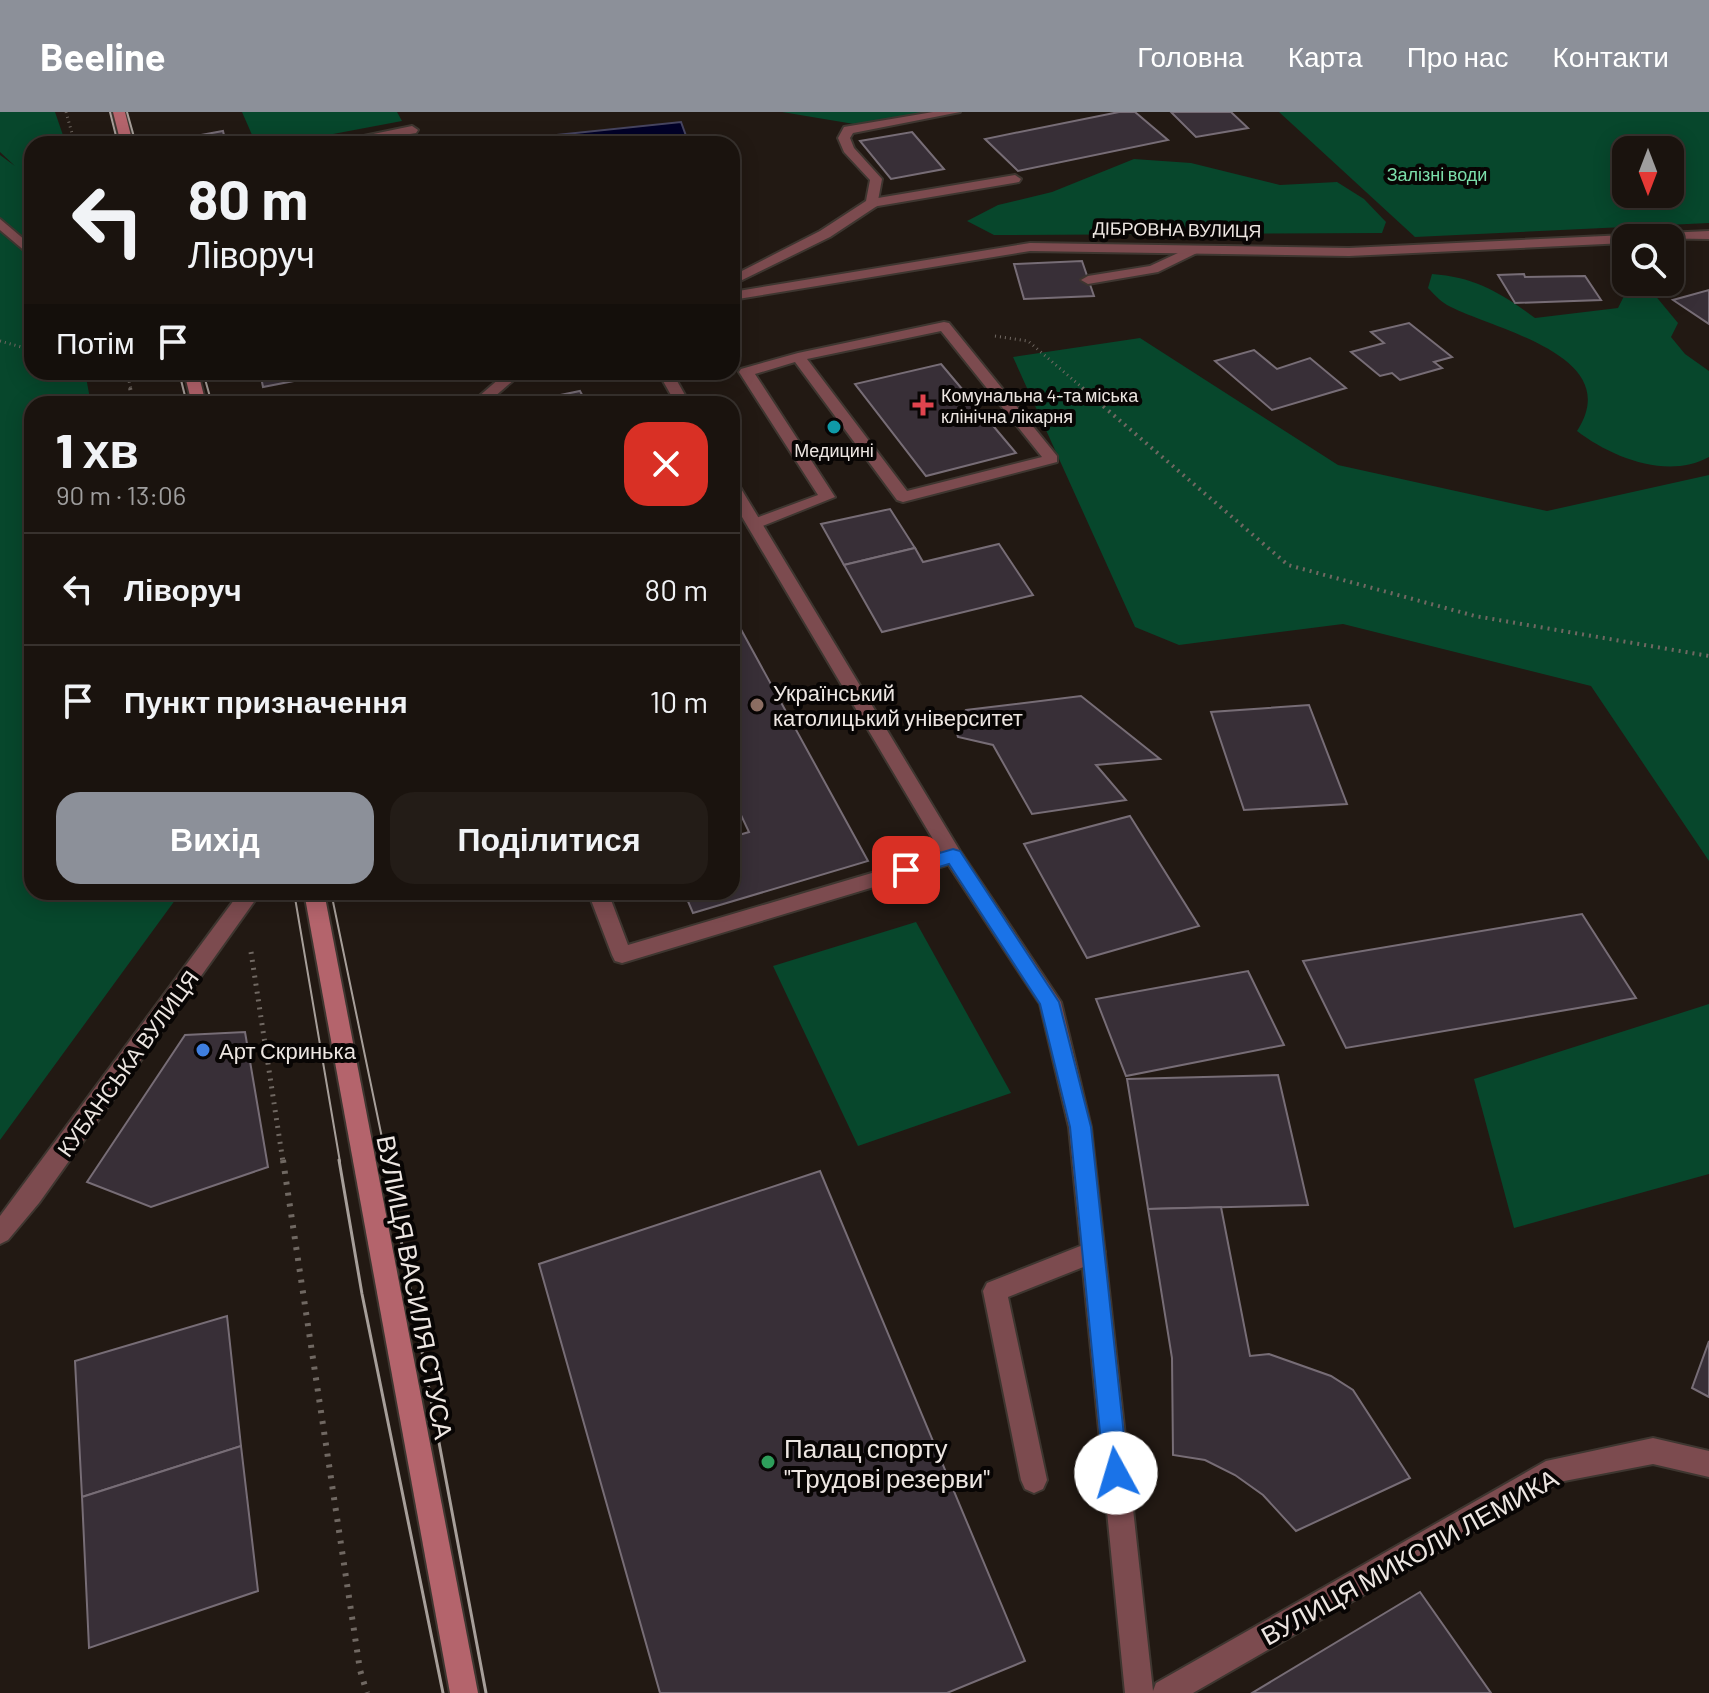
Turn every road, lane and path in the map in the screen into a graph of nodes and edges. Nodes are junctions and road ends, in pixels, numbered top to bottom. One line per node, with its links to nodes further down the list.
1 (66, 112): 5 (path)
2 (119, 112): 6 (main road)
3 (954, 112): 9 (street)
4 (412, 130): 7 (street)
5 (73, 136)
6 (125, 136)
7 (377, 136)
8 (1015, 179): 9 (street)
9 (872, 203): 16 (street)
10 (0, 223): 14 (street)
11 (1709, 235): 12 (street)
12 (1684, 236)
13 (1612, 240): 15 (street, ДІБРОВНА ВУЛИЦЯ)
14 (24, 246)
15 (1198, 249): 17 (street); 18 (street, ДІБРОВНА ВУЛИЦЯ)
16 (740, 277)
17 (1088, 280)
18 (740, 295)
19 (0, 341): 21 (path)
20 (1028, 341): 27 (path)
21 (24, 348)
22 (798, 357): 22 (street); 26 (street)
23 (506, 380): 24 (street)
24 (487, 396)
25 (740, 500): 26 (street)
26 (754, 524): 28 (street)
27 (1709, 656)
28 (953, 856): 32 (street); 34 (street)
29 (245, 900): 33 (street, КУБАНСЬКА ВУЛИЦЯ)
30 (247, 900): 37 (path)
31 (315, 900): 38 (main road, ВУЛИЦЯ ВАСИЛЯ СТУСА)
32 (601, 900)
33 (0, 1233)
34 (1093, 1252): 36 (street); 39 (street)
35 (1709, 1464): 40 (street, ВУЛИЦЯ МИКОЛИ ЛЕМИКА)
36 (1034, 1480)
37 (367, 1693)
38 (464, 1693)
39 (1139, 1693)
40 (1166, 1693)

